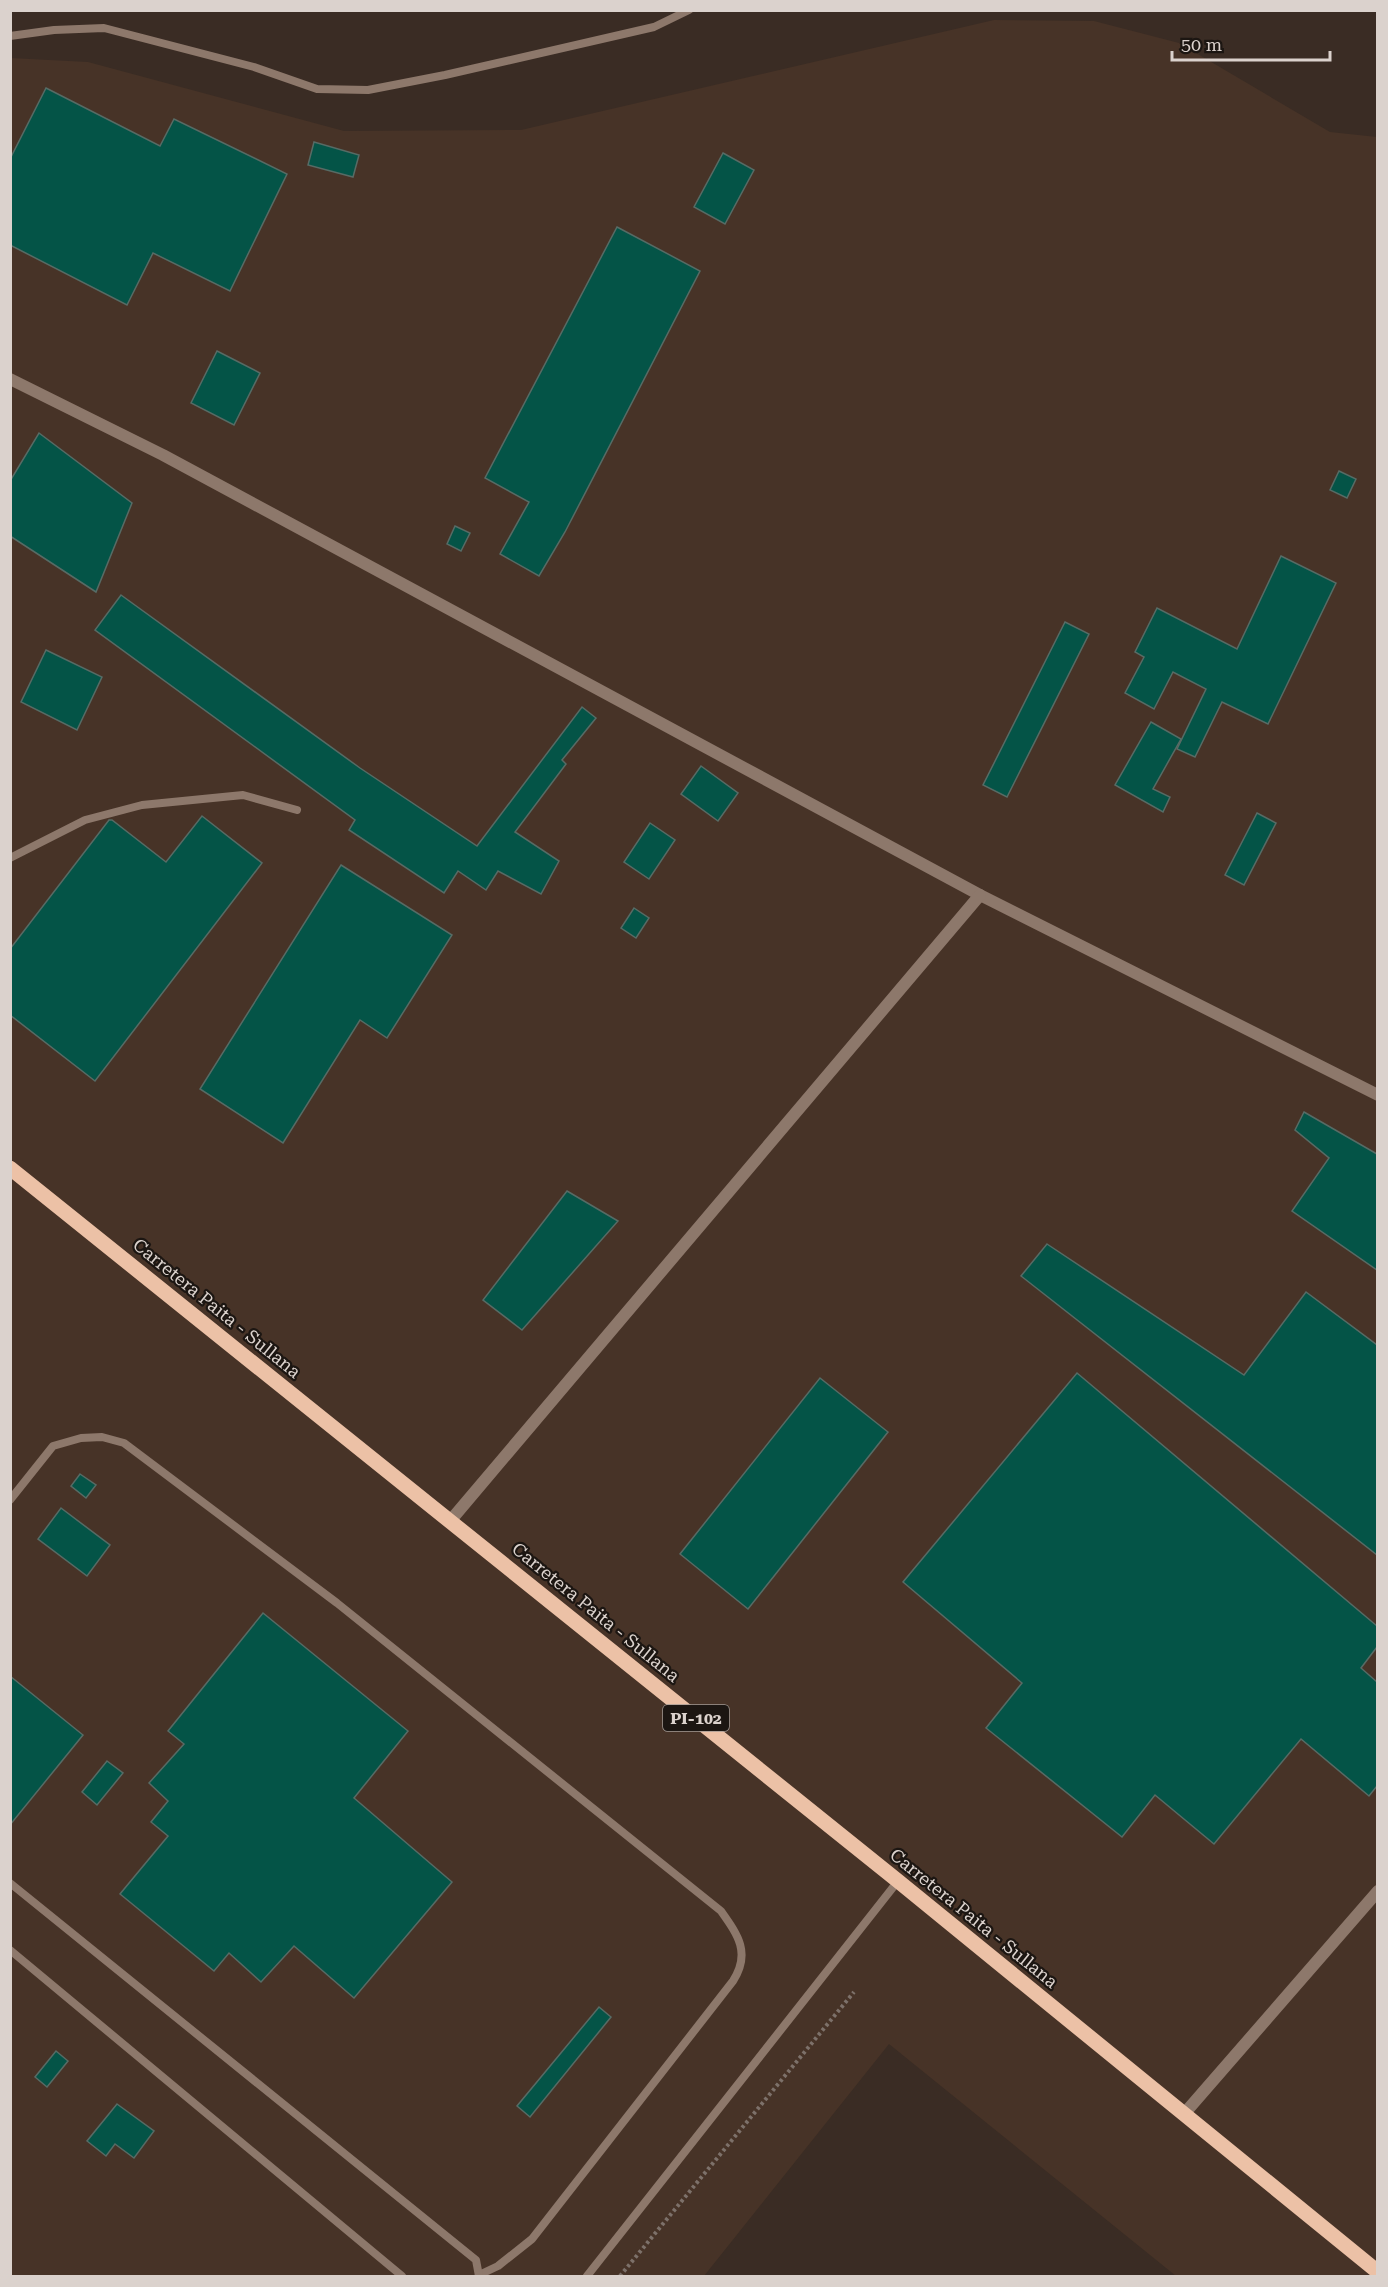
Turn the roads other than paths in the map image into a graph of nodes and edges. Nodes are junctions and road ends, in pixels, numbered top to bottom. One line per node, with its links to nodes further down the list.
1 (689, 10): 2 (lane)
2 (10, 36)
3 (10, 379): 6 (street)
4 (297, 810): 5 (lane)
5 (10, 858)
6 (980, 895): 7 (street); 10 (street)
7 (1377, 1095)
8 (10, 1168): 10 (main road, Carretera Paita - Sullana / PI-102)
9 (10, 1500): 17 (lane)
10 (450, 1520): 11 (main road, Carretera Paita - Sullana / PI-102)
11 (898, 1881): 15 (main road, Carretera Paita - Sullana / PI-102); 19 (lane)
12 (10, 1883): 17 (lane)
13 (1377, 1891): 15 (street)
14 (10, 1950): 18 (lane)
15 (1184, 2114): 16 (main road, Carretera Paita - Sullana / PI-102)
16 (1377, 2272)
17 (479, 2276)
18 (402, 2277)
19 (587, 2277)

